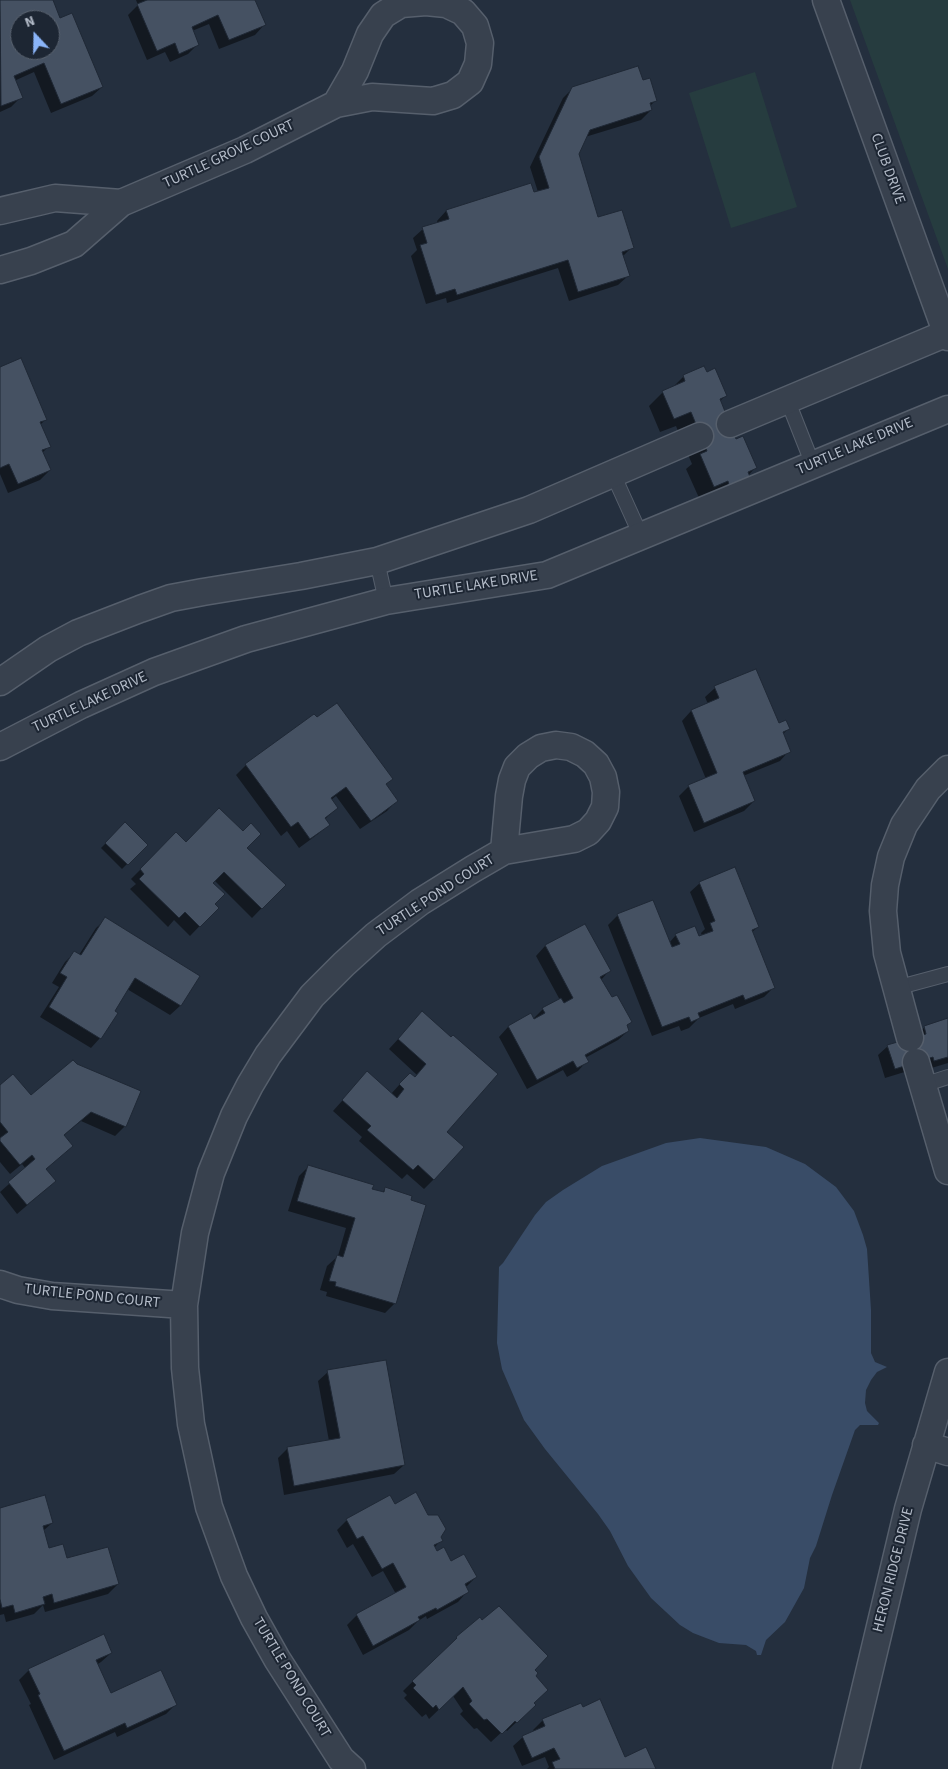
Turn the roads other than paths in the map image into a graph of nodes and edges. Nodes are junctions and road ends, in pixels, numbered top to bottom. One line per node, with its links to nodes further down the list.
1 (826, 0): 6 (street, CLUB DRIVE)
2 (336, 104): 2 (street, TURTLE GROVE COURT); 3 (street, TURTLE GROVE COURT)
3 (121, 203): 4 (street, TURTLE GROVE COURT); 5 (street, TURTLE GROVE COURT)
4 (0, 211)
5 (0, 270)
6 (947, 335): 7 (street)
7 (787, 400): 9 (street); 11 (lane)
8 (948, 409): 11 (street, TURTLE LAKE DRIVE)
9 (730, 424)
10 (700, 436): 12 (street)
11 (813, 465): 13 (street, TURTLE LAKE DRIVE)
12 (613, 474): 13 (lane); 14 (street)
13 (641, 536): 15 (street, TURTLE LAKE DRIVE)
14 (377, 561): 15 (lane); 16 (street)
15 (386, 601): 17 (street, TURTLE LAKE DRIVE)
16 (0, 682)
17 (0, 747)
18 (948, 769): 21 (street)
19 (504, 852): 19 (street, TURTLE POND COURT); 26 (street, TURTLE POND COURT)
20 (948, 974): 21 (lane)
21 (896, 988): 22 (street)
22 (916, 1062): 23 (lane); 24 (street)
23 (948, 1077)
24 (948, 1171)
25 (0, 1284): 26 (street, TURTLE POND COURT)
26 (184, 1306): 29 (street, TURTLE POND COURT)
27 (948, 1372): 28 (street, HERON RIDGE DRIVE)
28 (937, 1448): 30 (street, HERON RIDGE DRIVE)
29 (345, 1766)
30 (846, 1769)

